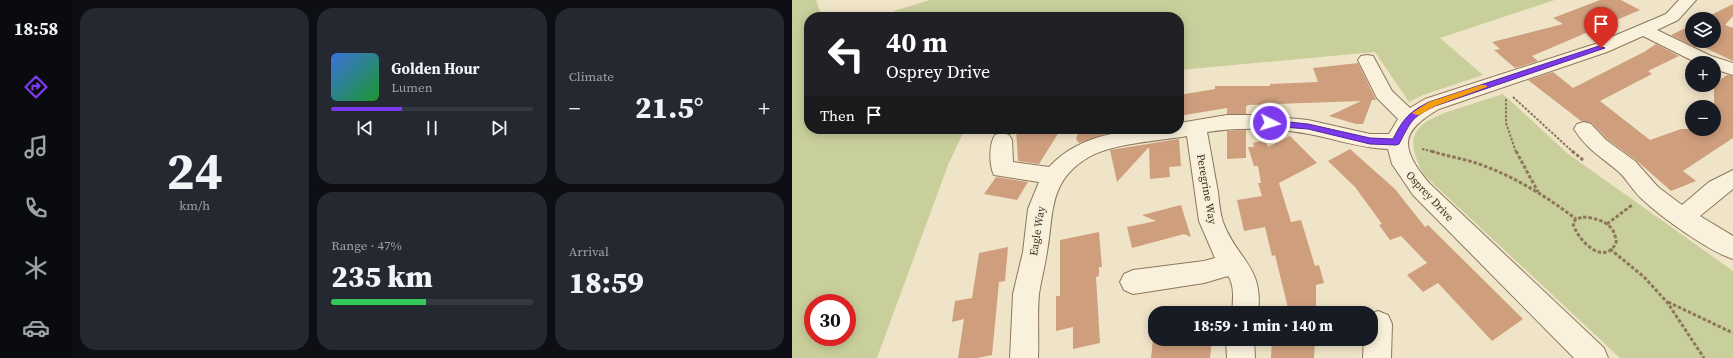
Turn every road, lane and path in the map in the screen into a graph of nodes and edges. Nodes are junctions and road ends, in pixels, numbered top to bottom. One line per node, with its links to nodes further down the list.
1 (1688, 0): 2 (street)
2 (1644, 30): 4 (street); 6 (street)
3 (1367, 60): 6 (street)
4 (1733, 69)
5 (1507, 93): 15 (path)
6 (1409, 119): 12 (street)
7 (1196, 128): 9 (street, Eagle Way); 12 (street, Eagle Way); 22 (street, Peregrine Way)
8 (1584, 129): 17 (street)
9 (1184, 130)
10 (1158, 134): 13 (street, Eagle Way)
11 (1002, 140): 13 (street)
12 (1396, 142): 15 (path); 32 (street, Osprey Drive)
13 (1053, 176): 29 (street, Eagle Way)
14 (1733, 178): 17 (street)
15 (1538, 192): 18 (path)
16 (1634, 204): 19 (path)
17 (1684, 217): 21 (street)
18 (1576, 219): 19 (path); 20 (path)
19 (1607, 224): 20 (path)
20 (1610, 249): 24 (path)
21 (1733, 250)
22 (1233, 263): 23 (street); 25 (street, Peregrine Way)
23 (1133, 282)
24 (1667, 302): 26 (path); 33 (path)
25 (1246, 306)
26 (1733, 333)
27 (1240, 346): 30 (street)
28 (1377, 346): 31 (street)
29 (1024, 358)
30 (1241, 358)
31 (1377, 358)
32 (1594, 358)
33 (1704, 358)

